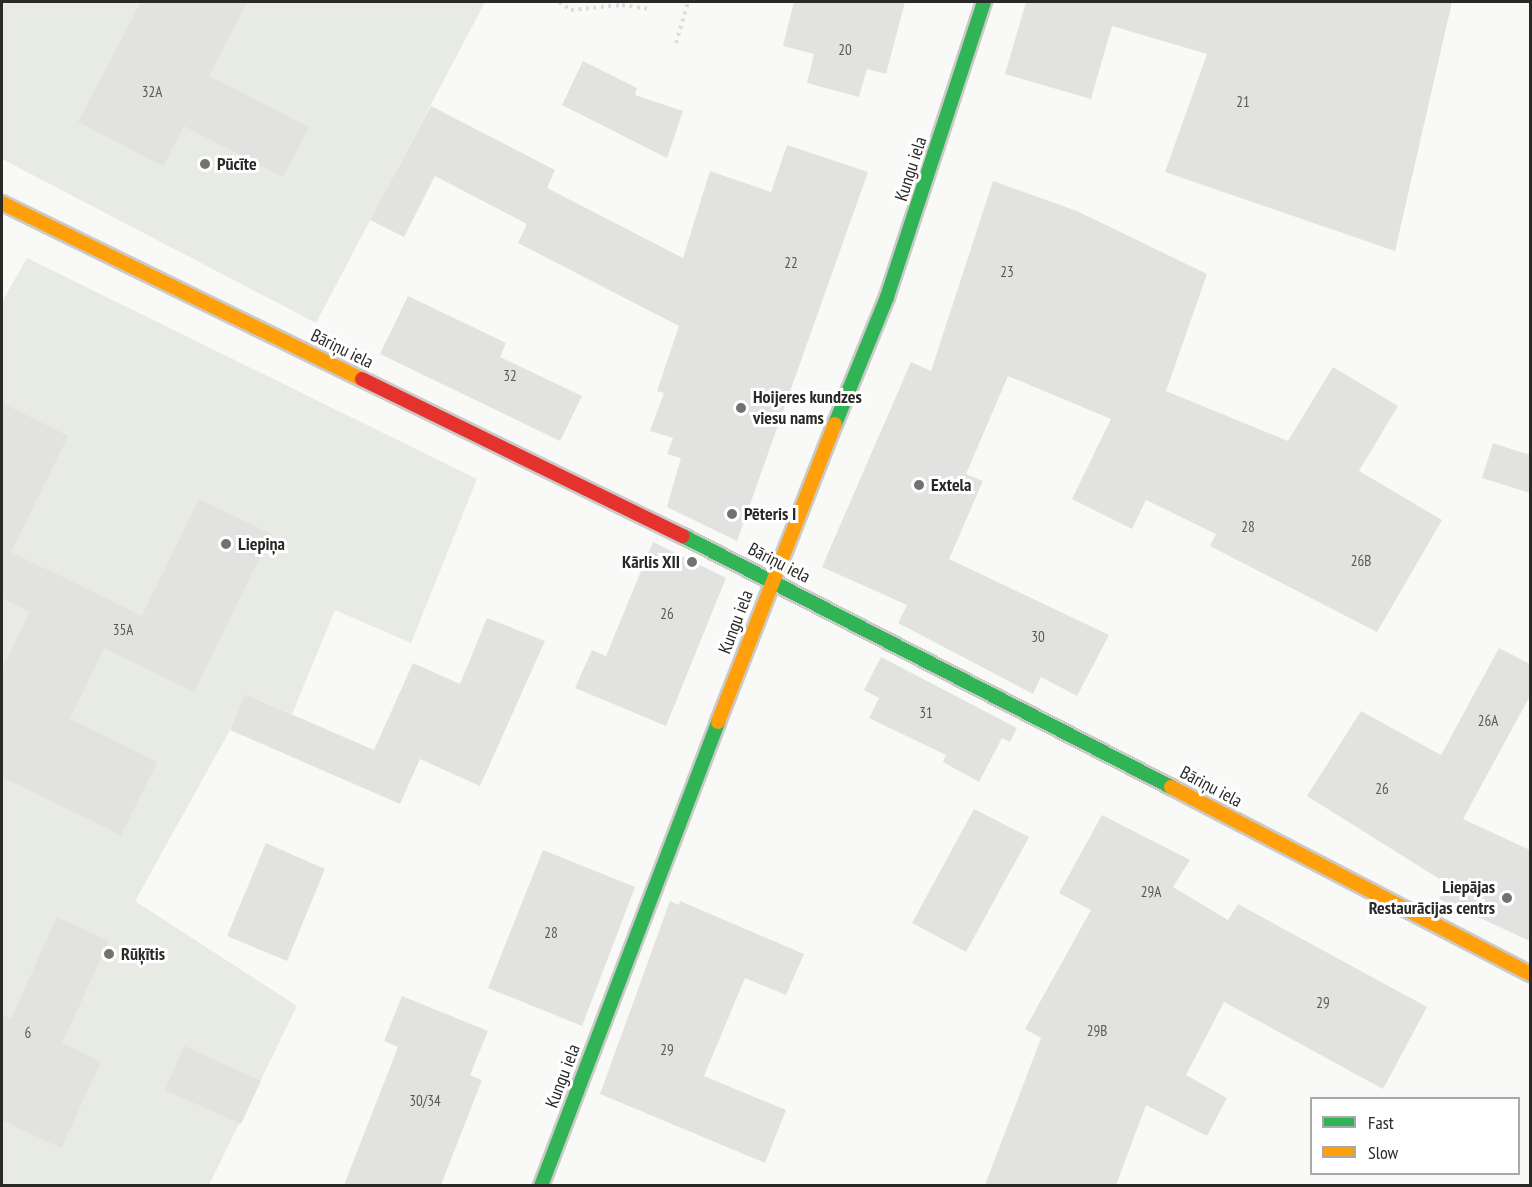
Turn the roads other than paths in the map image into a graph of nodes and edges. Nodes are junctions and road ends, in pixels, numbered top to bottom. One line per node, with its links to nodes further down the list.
1 (984, 2): 3 (street, Kungu iela)
2 (2, 203): 3 (street, Bāriņu iela)
3 (772, 579): 4 (street, Bāriņu iela); 5 (street, Kungu iela)
4 (1530, 974)
5 (541, 1185)

